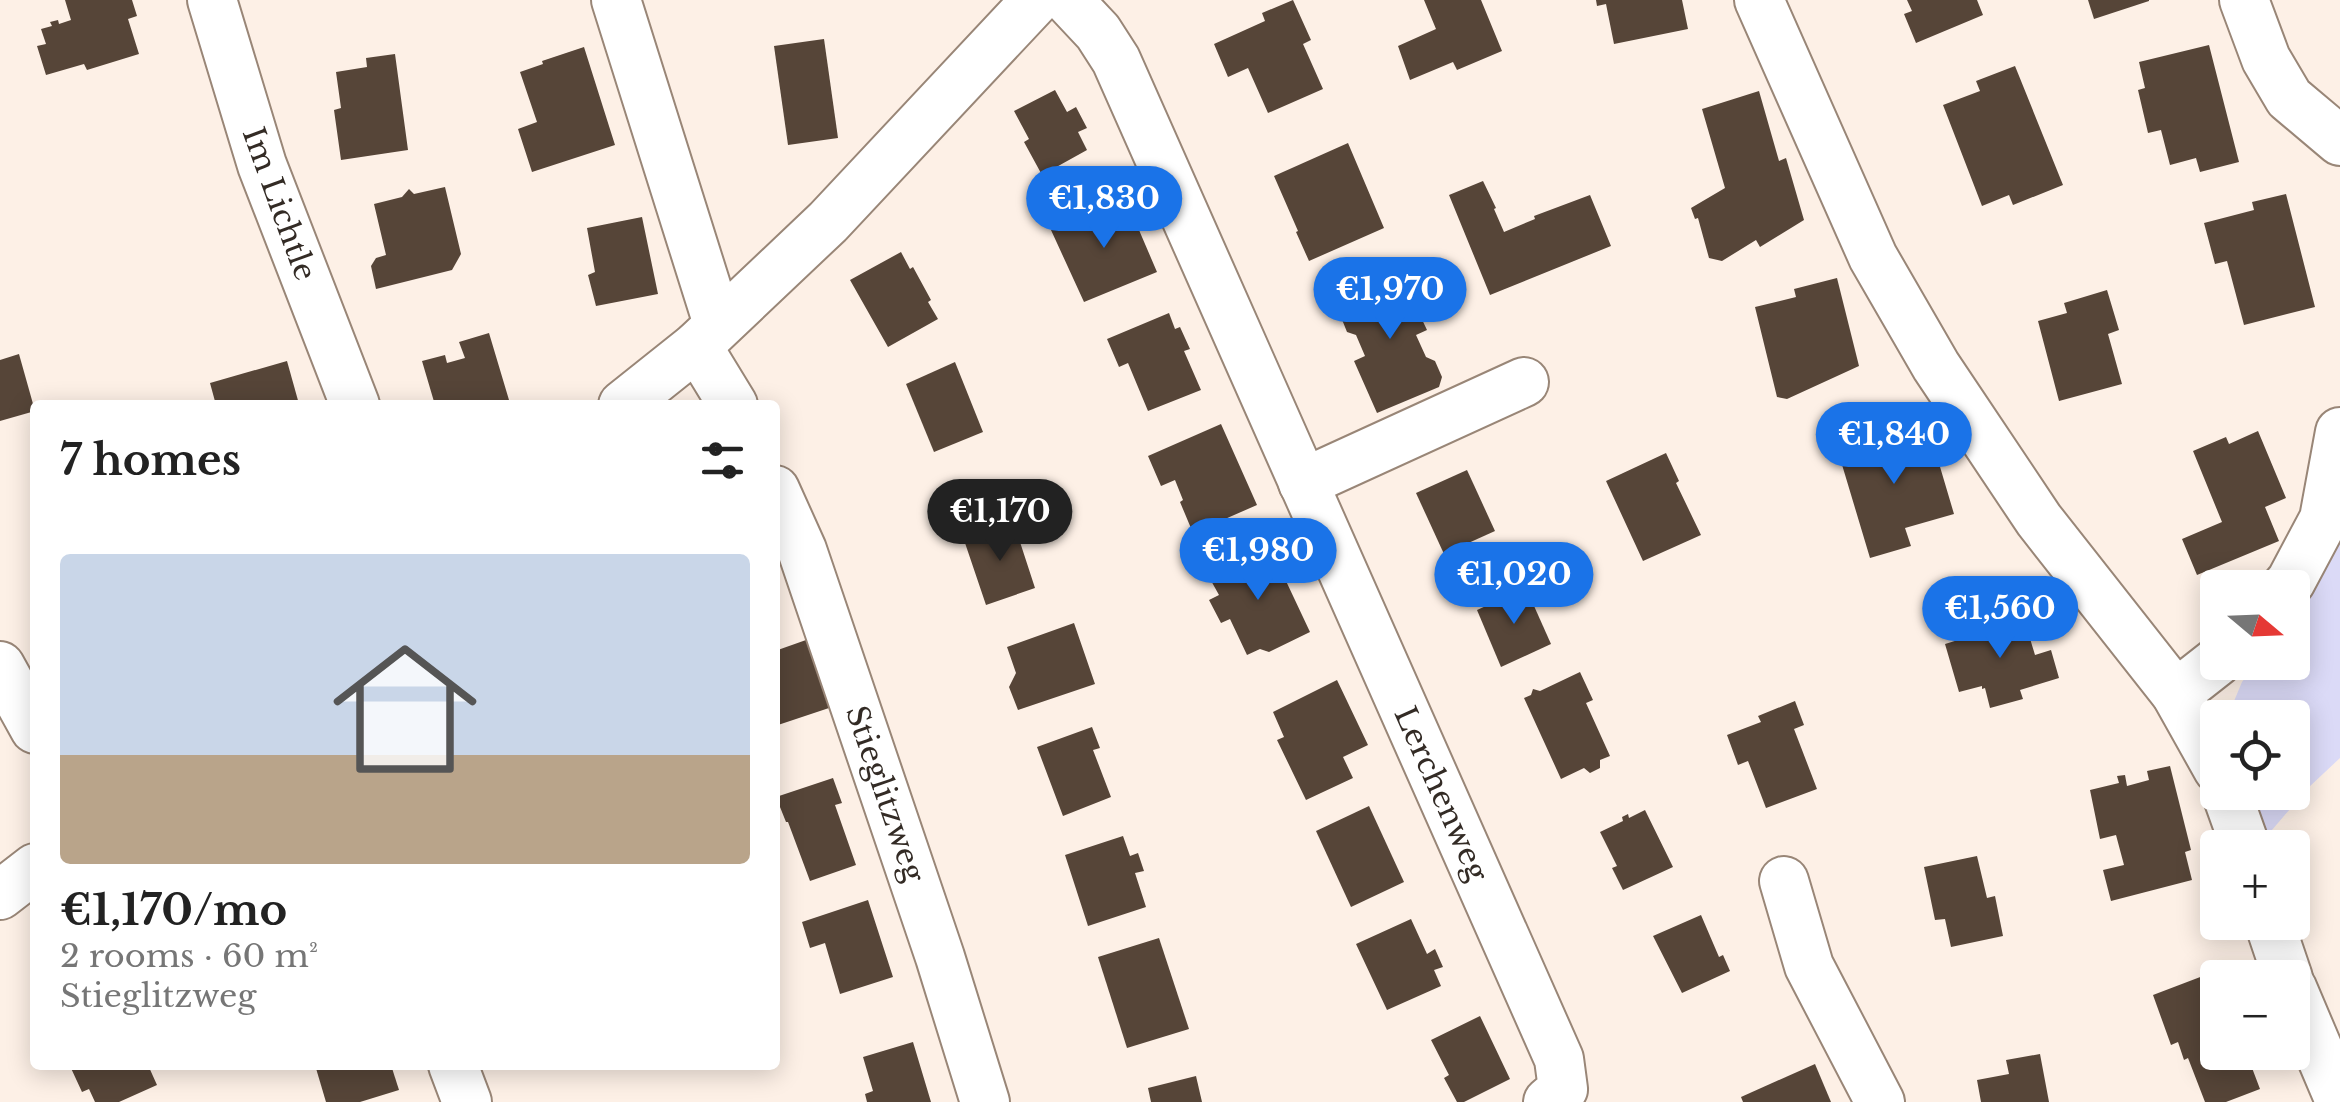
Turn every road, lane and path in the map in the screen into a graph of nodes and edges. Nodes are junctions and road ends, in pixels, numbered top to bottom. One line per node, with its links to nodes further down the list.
1 (212, 0): 10 (street, Im Lichtle)
2 (616, 0): 8 (street)
3 (1036, 0): 8 (street)
4 (1068, 0): 14 (street, Lerchenweg)
5 (1759, 0): 19 (street)
6 (2244, 0): 7 (street)
7 (2340, 141)
8 (708, 335): 11 (street); 12 (street)
9 (1524, 382): 14 (street)
10 (353, 400)
11 (629, 400)
12 (731, 400)
13 (2340, 432): 16 (street)
14 (1304, 484): 30 (street, Lerchenweg)
15 (780, 501): 29 (street, Stieglitzweg)
16 (2297, 570)
17 (0, 666): 20 (street)
18 (2200, 675): 19 (street)
19 (2176, 694): 21 (street)
20 (30, 720)
21 (2200, 734)
22 (30, 872): 24 (street)
23 (1784, 881): 31 (street)
24 (0, 895)
25 (2310, 1030): 27 (street)
26 (455, 1070): 28 (street)
27 (2340, 1101)
28 (467, 1102)
29 (985, 1102)
30 (1548, 1102)
31 (1880, 1102)

